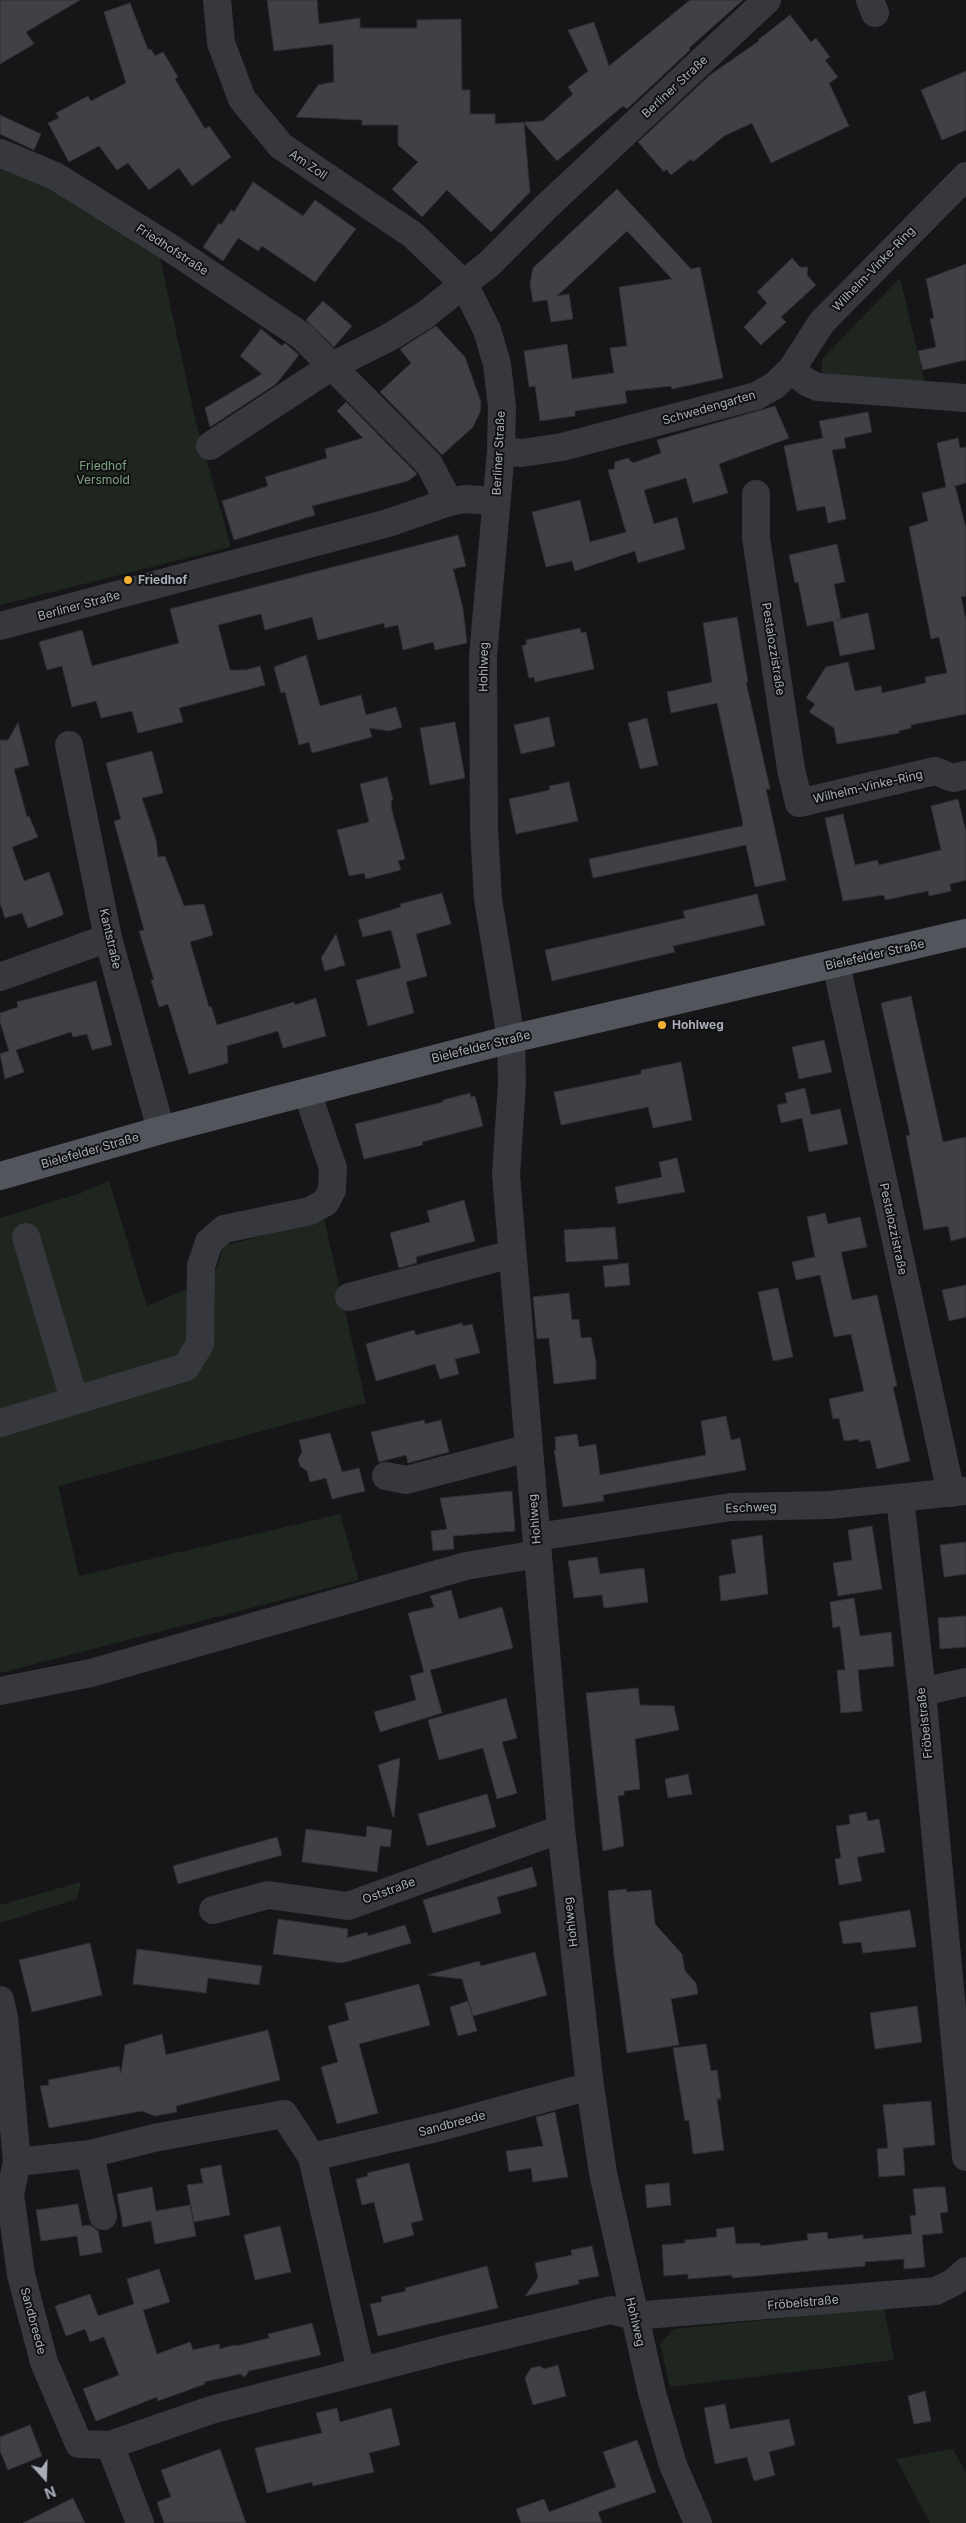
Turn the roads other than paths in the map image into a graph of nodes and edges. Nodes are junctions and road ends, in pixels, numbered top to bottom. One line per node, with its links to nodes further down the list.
1 (217, 0): 5 (street, Am Zoll)
2 (767, 0): 5 (street, Berliner Straße)
3 (0, 153): 6 (street, Friedhofstraße)
4 (966, 176): 7 (street, Wilhelm-Vinke-Ring)
5 (464, 284): 6 (street); 10 (street, Berliner Straße)
6 (332, 366): 9 (street); 13 (street, Friedhofstraße)
7 (791, 370): 8 (street); 10 (street, Schwedengarten)
8 (966, 398)
9 (210, 446)
10 (501, 451): 12 (street, Berliner Straße)
11 (756, 494): 17 (street, Pestalozzistraße)
12 (496, 501): 13 (street, Berliner Straße); 22 (street, Hohlweg)
13 (449, 502): 14 (street, Berliner Straße)
14 (0, 626)
15 (70, 745): 19 (street, Kantstraße)
16 (966, 775): 17 (street, Wilhelm-Vinke-Ring)
17 (799, 803)
18 (966, 933): 20 (main road, Bielefelder Straße)
19 (108, 938): 21 (street); 24 (street, Kantstraße)
20 (836, 964): 22 (main road, Bielefelder Straße); 33 (street, Pestalozzistraße)
21 (0, 977)
22 (510, 1039): 23 (main road, Bielefelder Straße); 27 (street, Hohlweg)
23 (307, 1092): 24 (main road, Bielefelder Straße); 29 (street)
24 (161, 1130): 25 (main road, Bielefelder Straße)
25 (0, 1176)
26 (26, 1237): 29 (street)
27 (512, 1254): 28 (street); 31 (street, Hohlweg)
28 (349, 1297)
29 (74, 1400): 30 (street)
30 (0, 1423)
31 (529, 1448): 32 (street); 35 (street, Hohlweg)
32 (386, 1476)
33 (958, 1492): 34 (street, Eschweg)
34 (900, 1498): 35 (street, Eschweg); 38 (street, Fröbelstraße)
35 (538, 1546): 37 (street, Eschweg); 39 (street, Hohlweg)
36 (966, 1682): 38 (street)
37 (0, 1690)
38 (922, 1692): 41 (street, Fröbelstraße)
39 (561, 1829): 40 (street, Oststraße); 43 (street, Hohlweg)
40 (213, 1910)
41 (956, 1946): 46 (street, Fröbelstraße)
42 (0, 2000): 47 (street, Sandbreede)
43 (590, 2086): 45 (street, Sandbreede); 50 (street, Hohlweg)
44 (90, 2154): 45 (street); 47 (street); 48 (street)
45 (312, 2157): 51 (street)
46 (966, 2157)
47 (18, 2162): 52 (street, Sandbreede)
48 (102, 2216)
49 (966, 2271): 50 (street, Fröbelstraße)
50 (634, 2316): 51 (street, Sandbreede); 54 (street, Hohlweg)
51 (361, 2371): 52 (street, Sandbreede)
52 (110, 2445): 53 (street)
53 (140, 2523)
54 (698, 2523)

